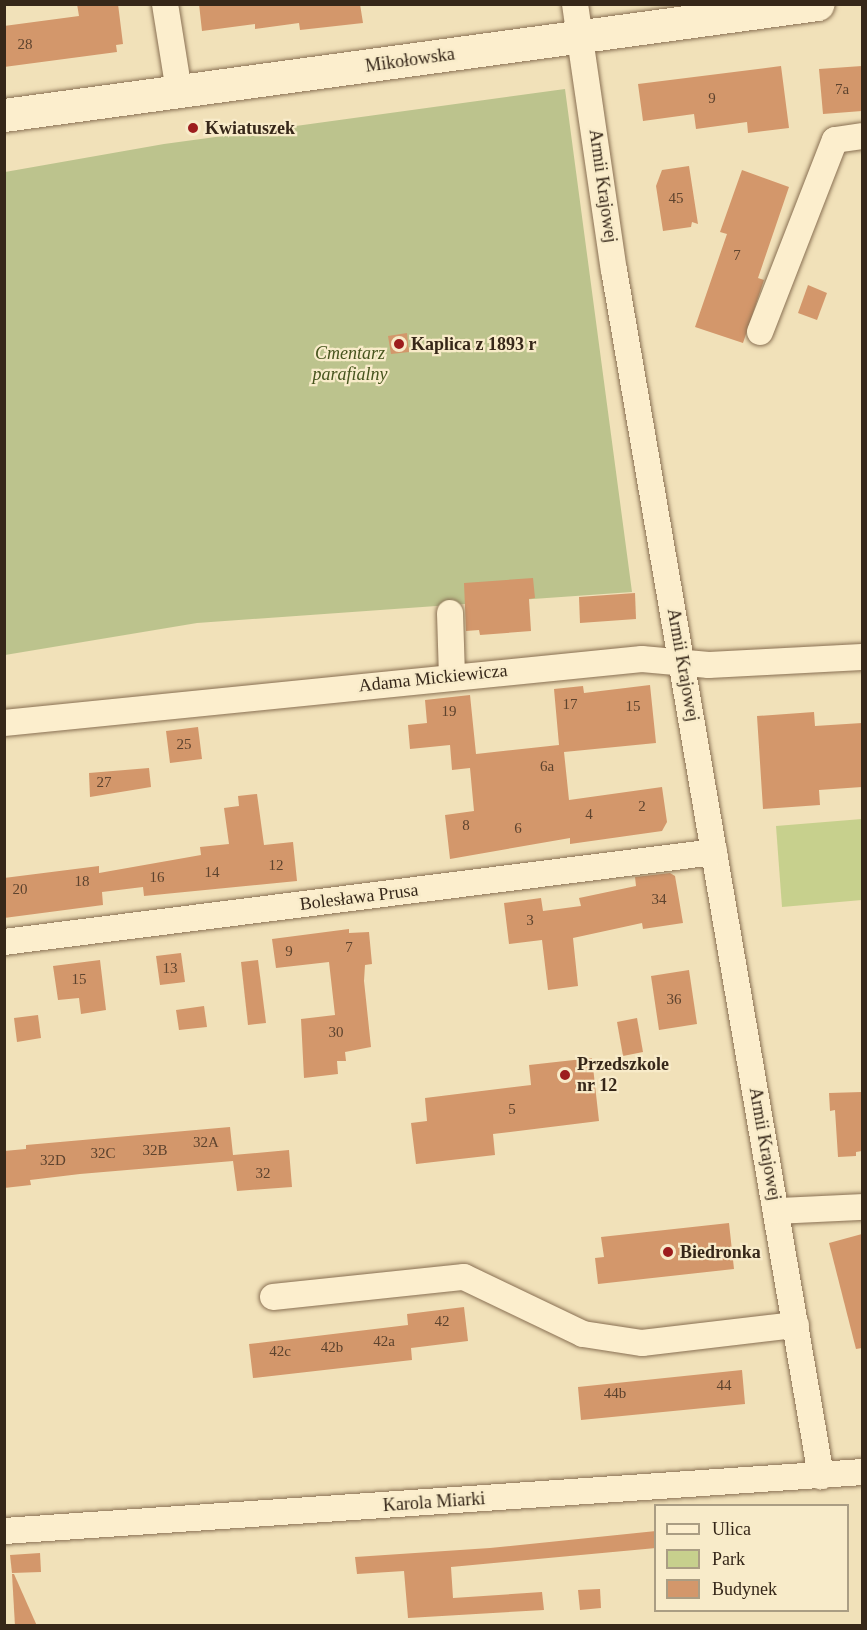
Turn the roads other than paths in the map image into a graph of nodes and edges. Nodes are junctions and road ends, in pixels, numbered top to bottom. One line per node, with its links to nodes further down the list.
1 (165, 4): 5 (street)
2 (575, 4): 4 (street, Armii Krajowej)
3 (817, 4): 4 (street, Mikołowska)
4 (580, 37): 5 (street, Mikołowska); 11 (street, Armii Krajowej)
5 (179, 91): 6 (street, Mikołowska)
6 (4, 115)
7 (862, 136): 8 (street)
8 (760, 332)
9 (450, 614): 12 (street)
10 (862, 657): 11 (street, Adama Mickiewicza)
11 (682, 662): 12 (street, Adama Mickiewicza); 14 (street, Armii Krajowej)
12 (453, 676): 13 (street, Adama Mickiewicza)
13 (4, 723)
14 (714, 852): 15 (street, Bolesława Prusa); 17 (street, Armii Krajowej)
15 (4, 942)
16 (862, 1207): 17 (street)
17 (777, 1211): 19 (street, Armii Krajowej)
18 (273, 1297): 19 (street)
19 (796, 1325): 21 (street, Armii Krajowej)
20 (862, 1472): 21 (street, Karola Miarki)
21 (820, 1476): 22 (street, Karola Miarki)
22 (4, 1531)

